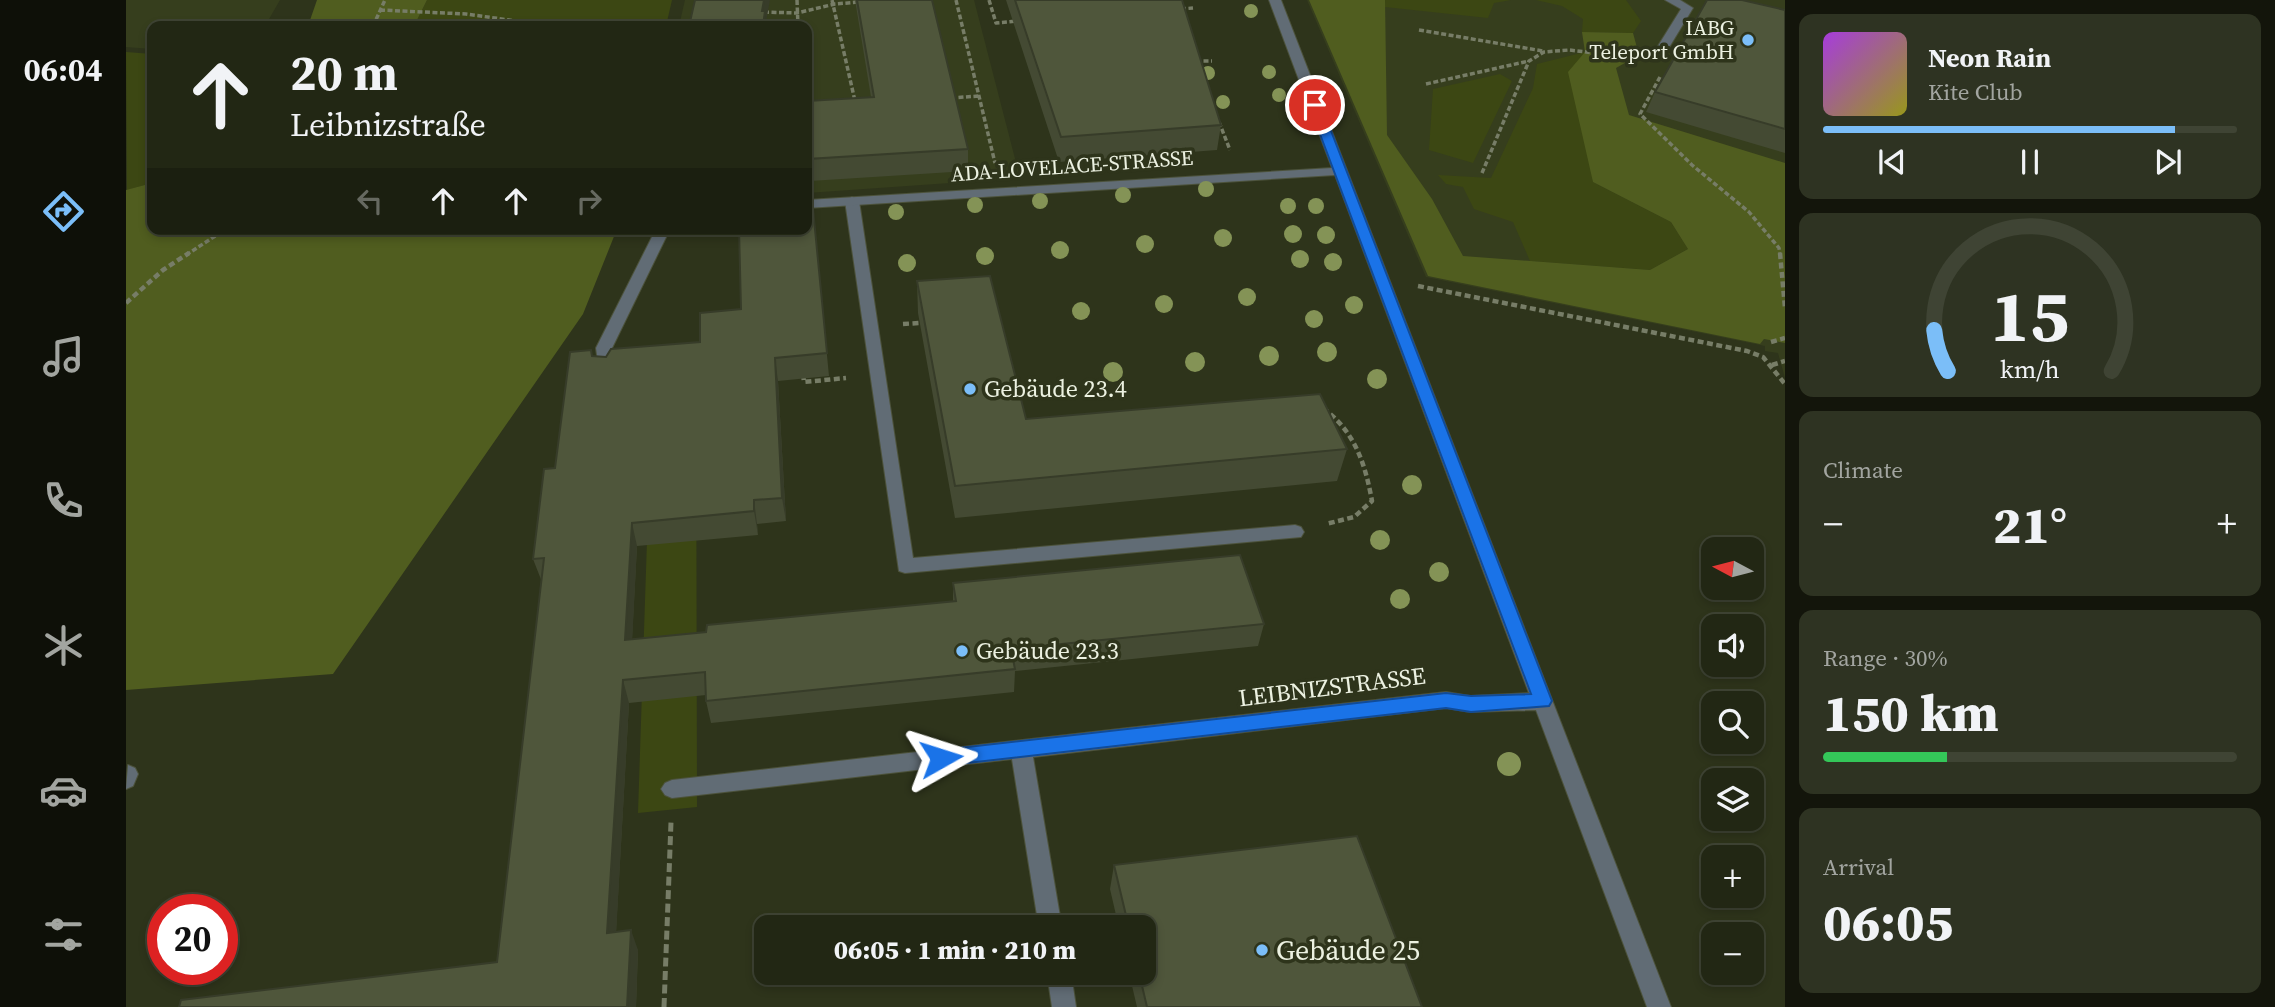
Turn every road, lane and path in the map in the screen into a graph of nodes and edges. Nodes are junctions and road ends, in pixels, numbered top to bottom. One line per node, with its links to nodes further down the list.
1 (385, 0): 10 (path)
2 (797, 0): 13 (path)
3 (956, 0): 25 (path)
4 (989, 0): 17 (path)
5 (1275, 0): 31 (street)
6 (1671, 0): 20 (street)
7 (834, 2): 8 (path); 13 (path); 27 (path)
8 (860, 2)
9 (1192, 8): 11 (path)
10 (380, 10): 14 (path); 15 (path)
11 (1170, 10)
12 (754, 12): 13 (path)
13 (797, 13): 16 (path)
14 (375, 21)
15 (516, 21)
16 (798, 21)
17 (1019, 21)
18 (1419, 30): 19 (path)
19 (1544, 51): 20 (path); 22 (path)
20 (1659, 54): 41 (path)
21 (1212, 61): 23 (path)
22 (1529, 61): 24 (path); 32 (path)
23 (1199, 74)
24 (1426, 84)
25 (979, 96): 26 (path); 34 (path)
26 (940, 99)
27 (856, 103): 28 (path); 29 (path)
28 (866, 103)
29 (844, 104)
30 (1215, 112): 33 (path)
31 (1340, 171): 33 (street, ADA-LOVELACE-STRASSE); 39 (street)
32 (1482, 173)
33 (1241, 177): 34 (street, ADA-LOVELACE-STRASSE)
34 (1002, 192): 35 (street, ADA-LOVELACE-STRASSE)
35 (852, 201): 36 (street, ADA-LOVELACE-STRASSE); 50 (street)
36 (812, 204)
37 (217, 235): 40 (path)
38 (660, 235): 49 (street)
39 (1382, 279): 45 (path); 54 (street)
40 (126, 303)
41 (1785, 308)
42 (1785, 338): 43 (path)
43 (1771, 342)
44 (1771, 352): 45 (path)
45 (1763, 357): 47 (path)
46 (1785, 361): 47 (path)
47 (1772, 365): 51 (path)
48 (802, 366): 50 (path)
49 (606, 373)
50 (877, 375): 53 (street)
51 (1785, 384)
52 (1314, 402): 53 (path)
53 (1295, 533)
54 (1543, 701): 55 (street, LEIBNIZSTRASSE); 61 (street)
55 (1021, 749): 56 (street, LEIBNIZSTRASSE); 57 (street)
56 (672, 789): 59 (path)
57 (1049, 915)
58 (1061, 985): 60 (street)
59 (664, 1007)
60 (1065, 1007)
61 (1659, 1007)

